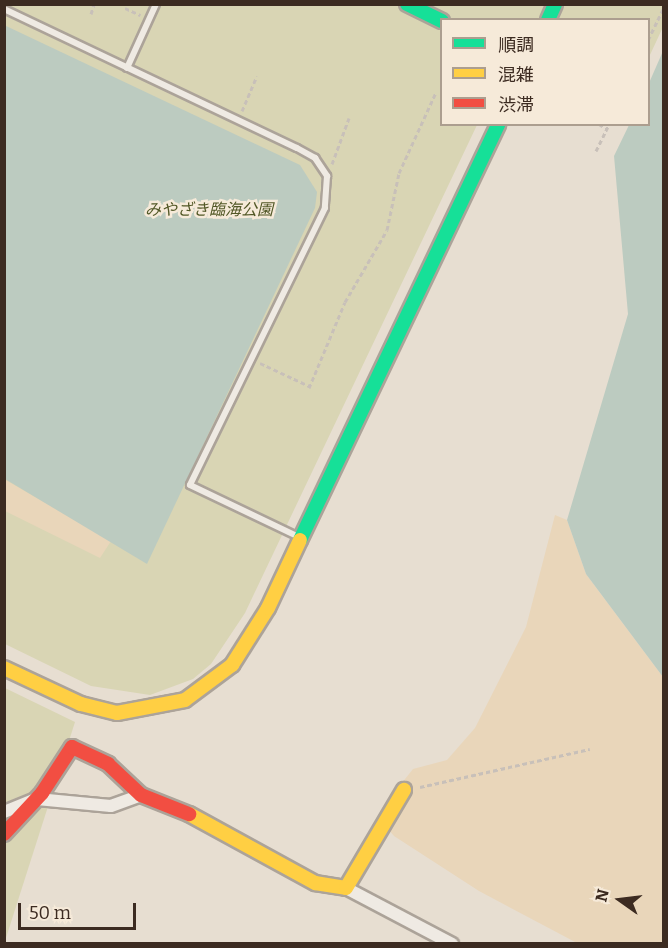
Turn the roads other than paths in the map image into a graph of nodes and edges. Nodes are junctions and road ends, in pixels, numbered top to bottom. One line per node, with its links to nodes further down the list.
1 (156, 4): 7 (lane)
2 (407, 4): 6 (street)
3 (555, 4): 5 (street)
4 (4, 9): 7 (lane)
5 (549, 18)
6 (440, 20)
7 (127, 68): 9 (lane)
8 (497, 126): 9 (street)
9 (301, 538): 10 (street)
10 (4, 668)
11 (404, 790): 16 (street)
12 (141, 795): 13 (street); 13 (street); 16 (street)
13 (37, 799): 14 (street); 15 (street)
14 (4, 812)
15 (4, 834)
16 (346, 888): 17 (street)
17 (452, 944)

